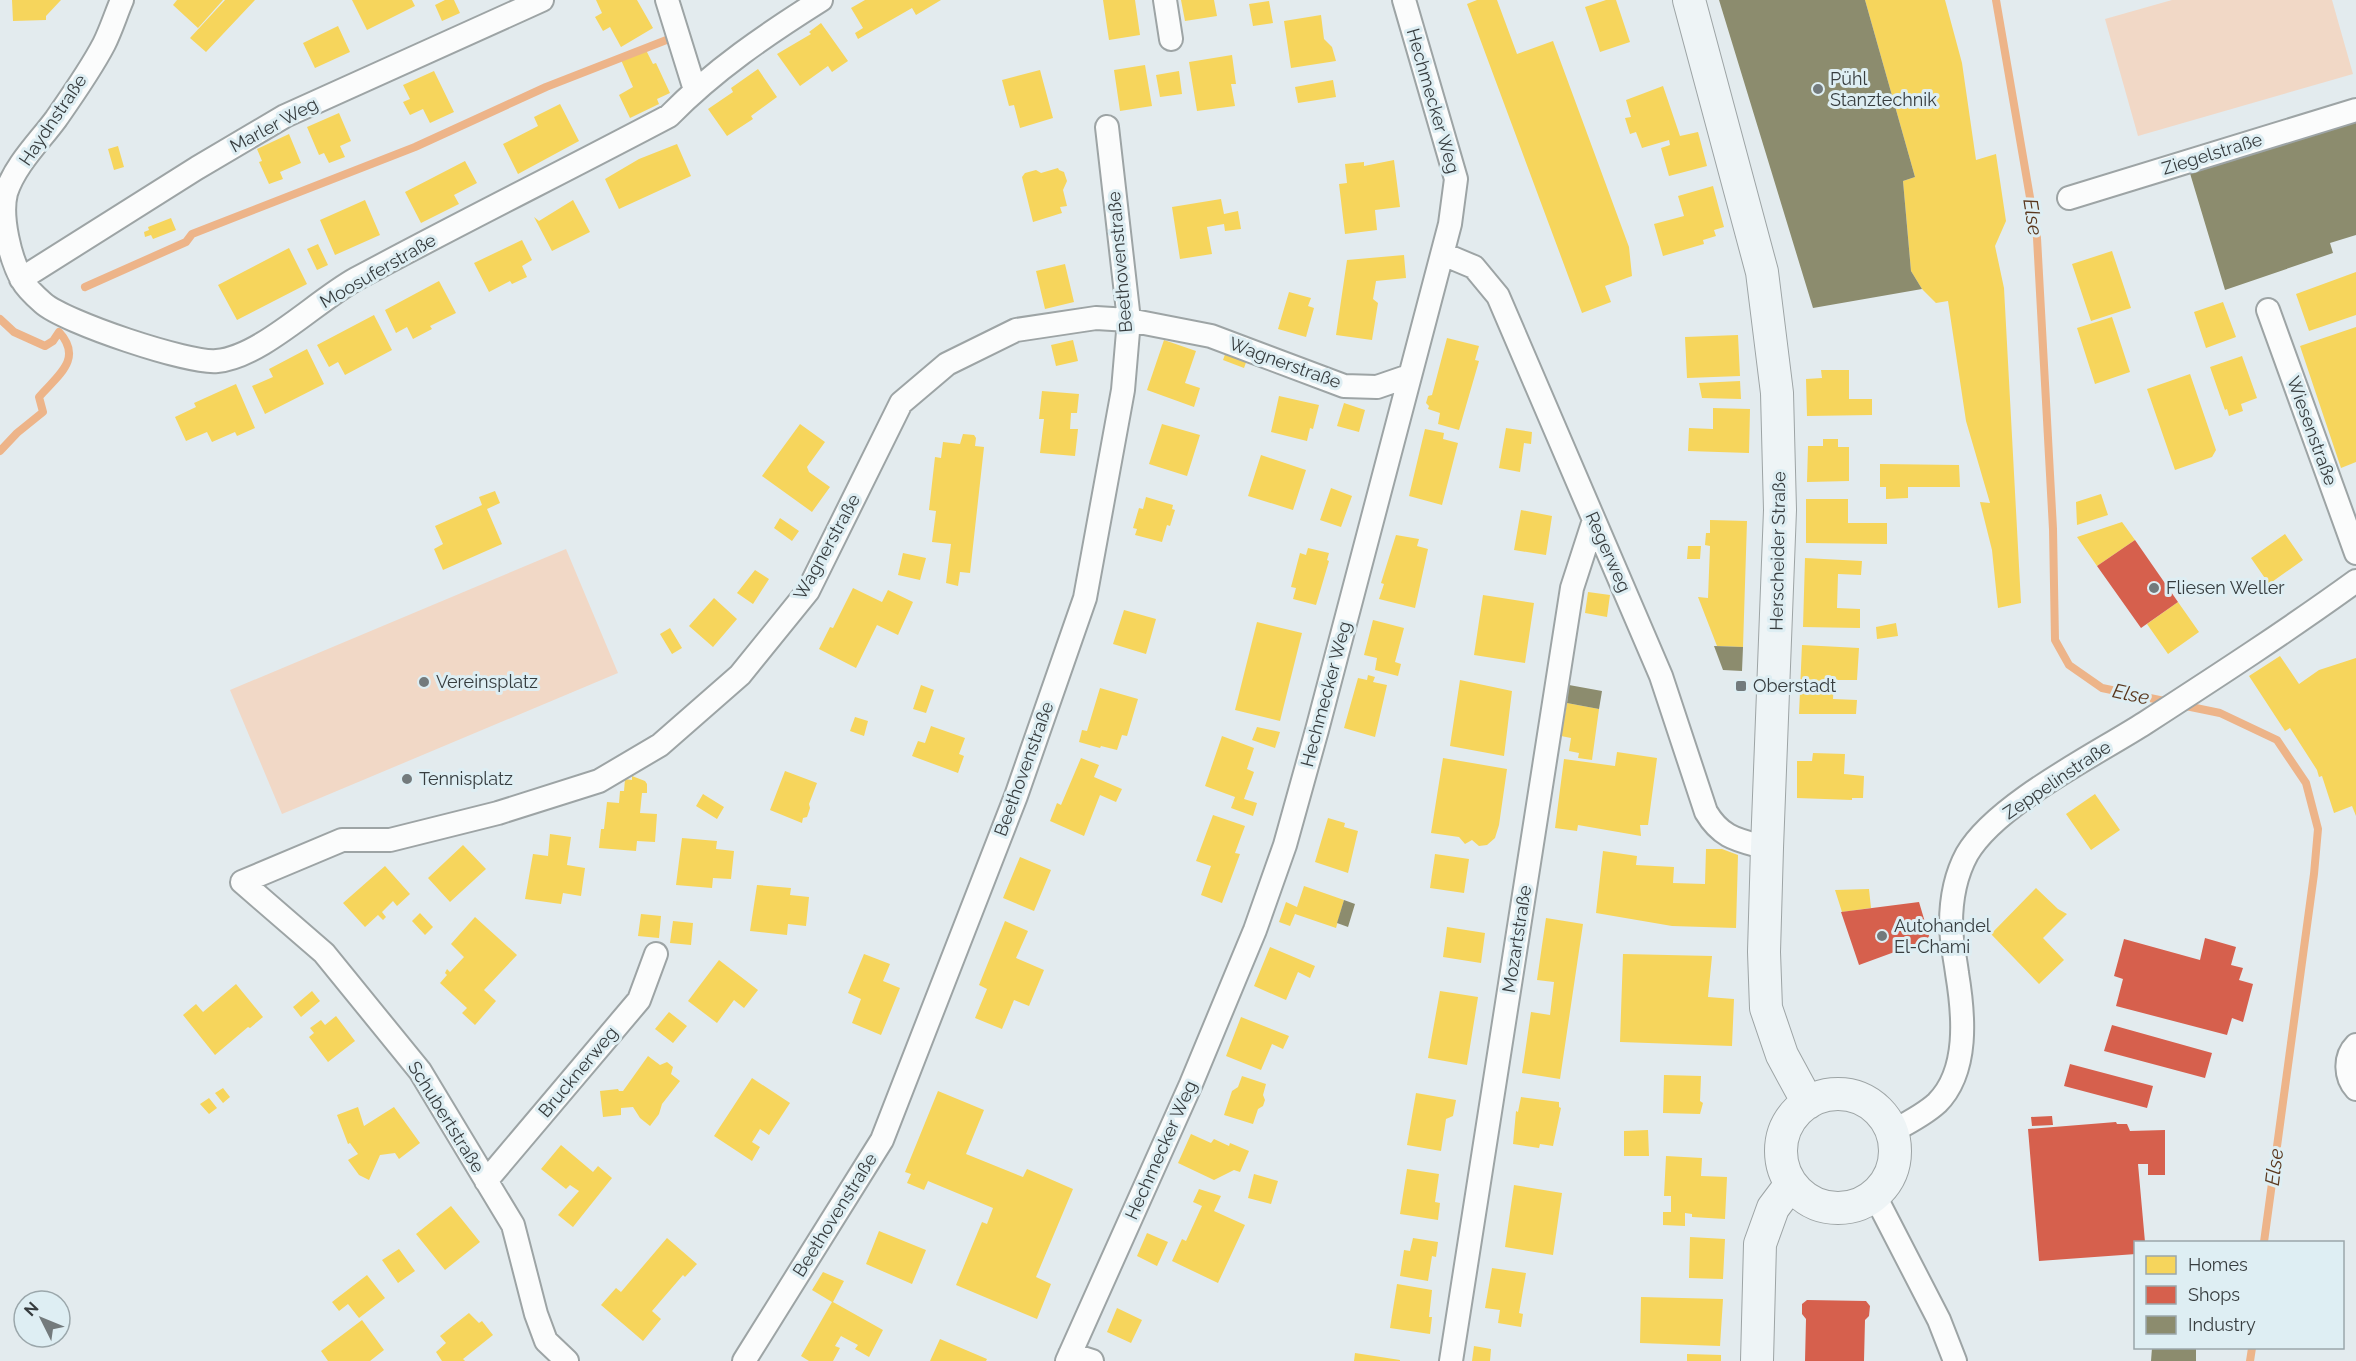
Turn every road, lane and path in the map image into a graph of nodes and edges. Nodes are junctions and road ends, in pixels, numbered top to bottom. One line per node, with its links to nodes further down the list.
1 (122, 0): 14 (street, Haydnstraße)
2 (542, 0): 14 (street, Marler Weg)
3 (667, 0): 9 (street)
4 (821, 0): 9 (street, Moosuferstraße)
5 (1166, 0): 8 (street)
6 (1404, 0): 13 (street, Hechmecker Weg)
7 (1689, 0): 21 (main road, Herscheider Straße)
8 (1171, 39)
9 (695, 90): 14 (street, Moosuferstraße)
10 (2356, 110): 12 (street, Ziegelstraße)
11 (1107, 127): 16 (street, Beethovenstraße)
12 (2069, 198)
13 (1443, 254): 17 (street, Hechmecker Weg); 18 (street, Regerweg)
14 (21, 279)
15 (2268, 310): 19 (street, Wiesenstraße)
16 (1129, 320): 17 (street, Wagnerstraße); 22 (street, Wagnerstraße); 33 (street, Beethovenstraße)
17 (1409, 376): 31 (street, Hechmecker Weg)
18 (1594, 520): 21 (street, Regerweg); 35 (street, Mozartstraße)
19 (2356, 553)
20 (2356, 581): 27 (street, Zeppelinstraße)
21 (1767, 848): 26 (main road, Herscheider Straße)
22 (242, 882): 28 (street, Schubertstraße)
23 (656, 954): 28 (street, Brucknerweg)
24 (2356, 1045): 25 (street)
25 (2356, 1089)
26 (1808, 1103): 27 (main road); 29 (main road)
27 (1891, 1132): 30 (main road)
28 (486, 1181): 32 (street, Schubertstraße)
29 (1791, 1184): 30 (main road); 36 (main road)
30 (1874, 1194): 37 (street)
31 (1068, 1357): 34 (street)
32 (567, 1361)
33 (744, 1361)
34 (1092, 1361)
35 (1450, 1361)
36 (1757, 1361)
37 (1955, 1361)

